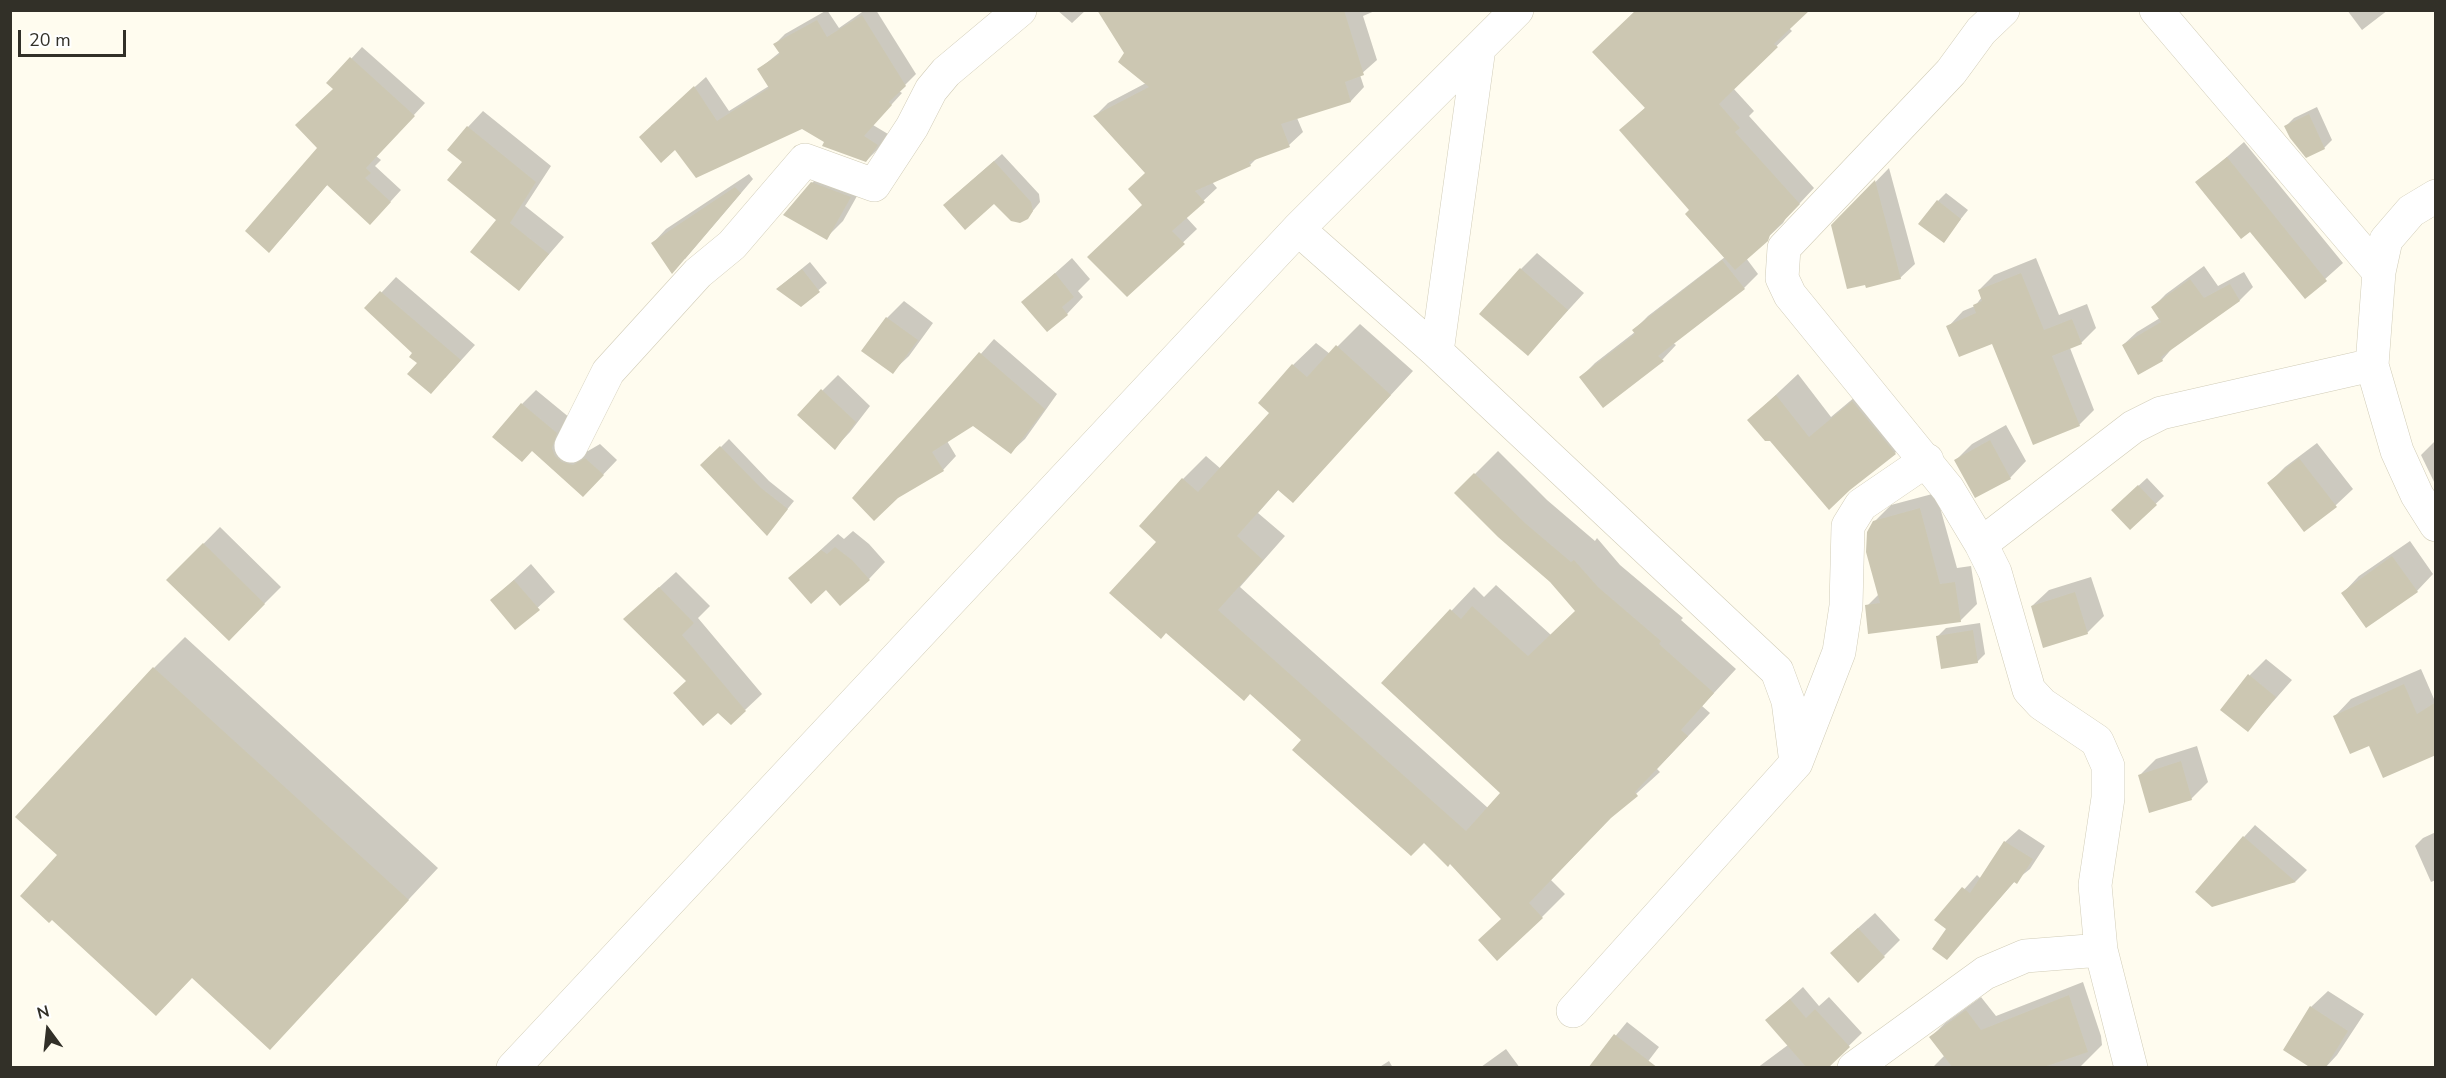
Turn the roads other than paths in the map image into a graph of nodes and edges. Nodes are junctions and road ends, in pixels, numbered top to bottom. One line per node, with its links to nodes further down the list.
1 (1020, 10): 11 (street)
2 (1517, 10): 5 (street)
3 (2003, 10): 12 (street)
4 (2156, 10): 8 (street)
5 (1479, 48): 7 (street); 9 (street)
6 (2436, 196): 8 (street)
7 (1298, 229): 9 (street); 18 (street)
8 (2379, 272): 10 (street)
9 (1437, 352): 15 (street)
10 (2372, 365): 13 (street); 14 (street)
11 (571, 446)
12 (1927, 460): 14 (street); 15 (street)
13 (2436, 525)
14 (1981, 544): 16 (street)
15 (1796, 763): 17 (street)
16 (2101, 950): 19 (street); 20 (street)
17 (1573, 1011)
18 (513, 1068)
19 (1854, 1068)
20 (2131, 1068)

